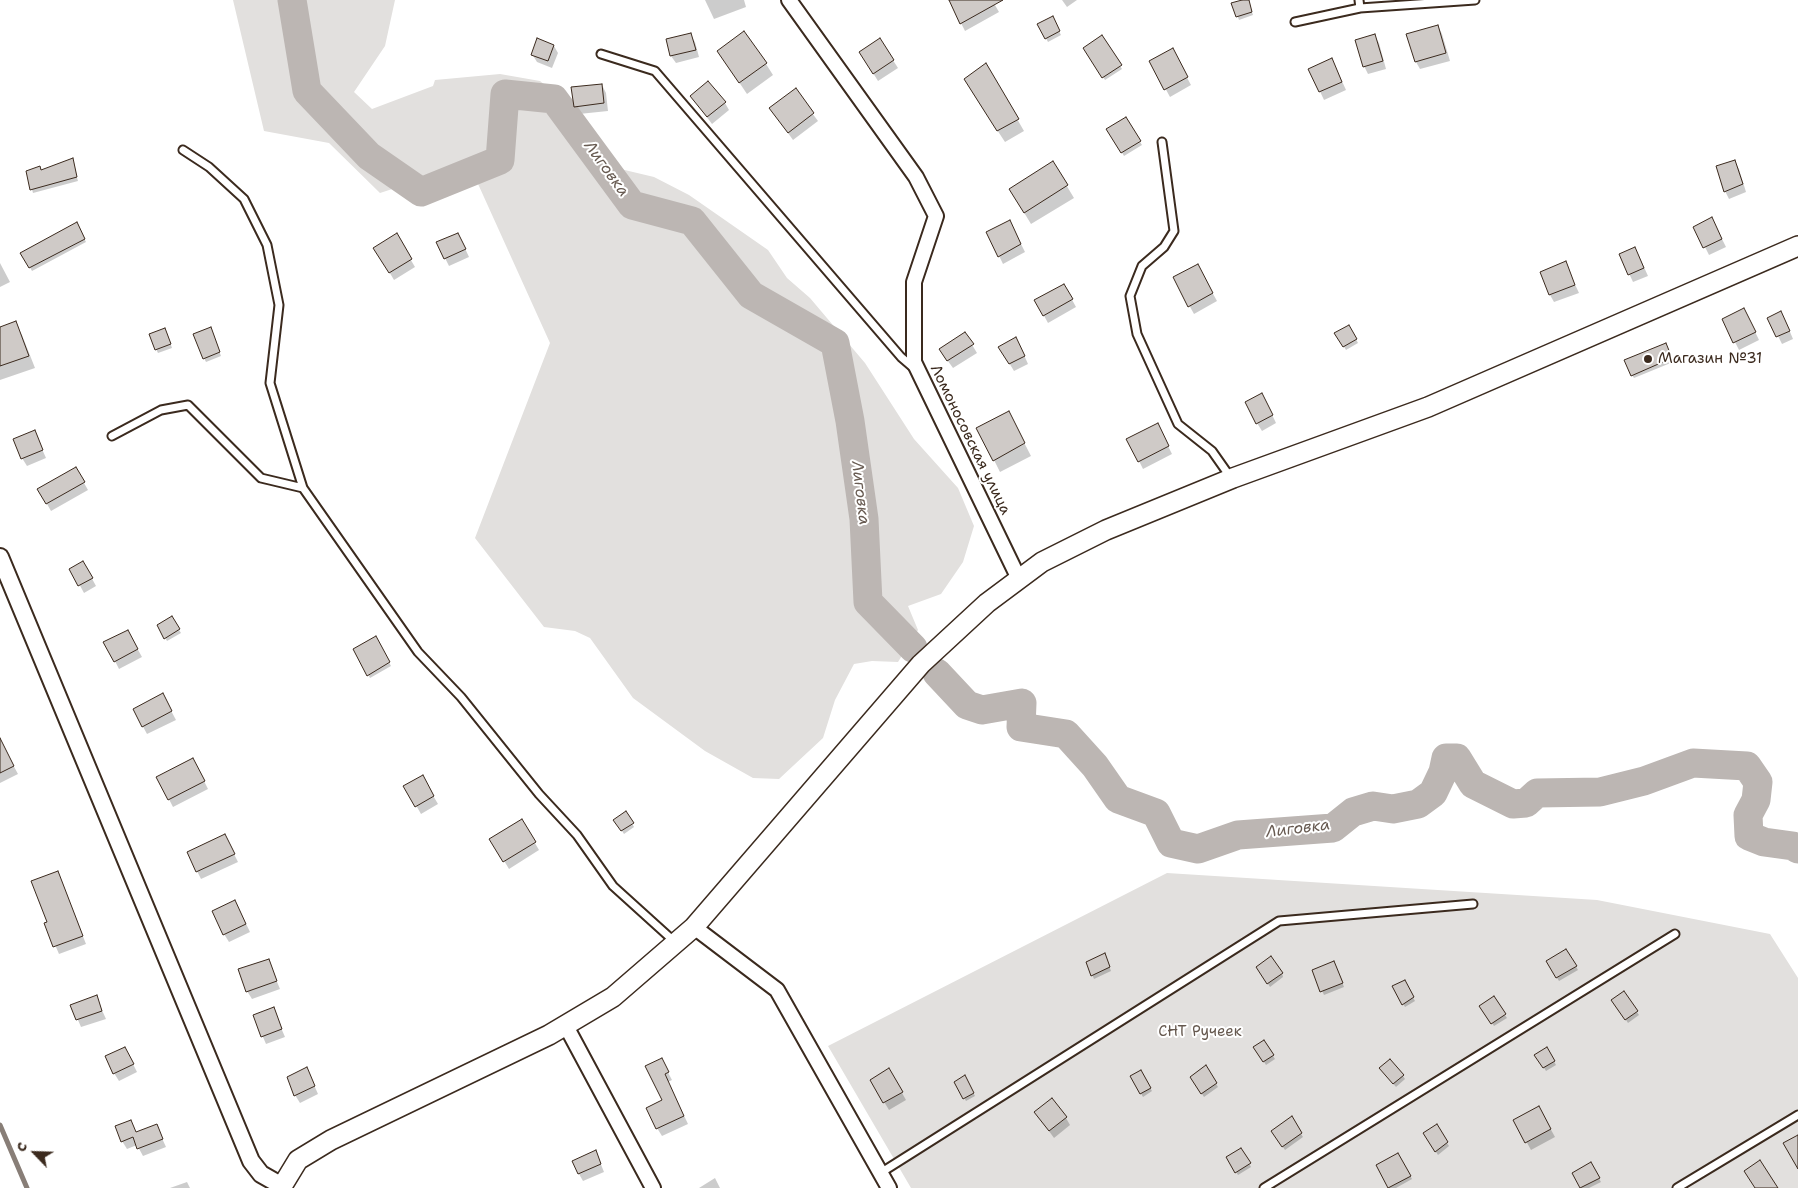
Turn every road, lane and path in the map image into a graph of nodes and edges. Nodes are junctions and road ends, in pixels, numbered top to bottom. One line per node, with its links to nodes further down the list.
1 (789, 0): 10 (street, Ломоносовская улица)
2 (1359, 0): 4 (lane)
3 (1475, 0): 4 (lane)
4 (1360, 8): 5 (lane)
5 (1295, 22)
6 (601, 54): 10 (lane)
7 (1162, 142): 12 (lane)
8 (183, 150): 13 (lane)
9 (1798, 246): 12 (main road)
10 (919, 372): 15 (street, Ломоносовская улица)
11 (112, 436): 13 (lane)
12 (1231, 479): 15 (main road)
13 (303, 488): 19 (lane)
14 (0, 557): 23 (street)
15 (1019, 579): 17 (main road)
16 (1473, 904): 22 (lane)
17 (694, 927): 19 (main road); 22 (street)
18 (1675, 934): 26 (lane)
19 (676, 943): 20 (main road)
20 (566, 1026): 23 (main road); 24 (street)
21 (1798, 1115): 27 (lane)
22 (882, 1172): 25 (street)
23 (282, 1187)
24 (652, 1188)
25 (890, 1188)
26 (1264, 1188)
27 (1677, 1188)

